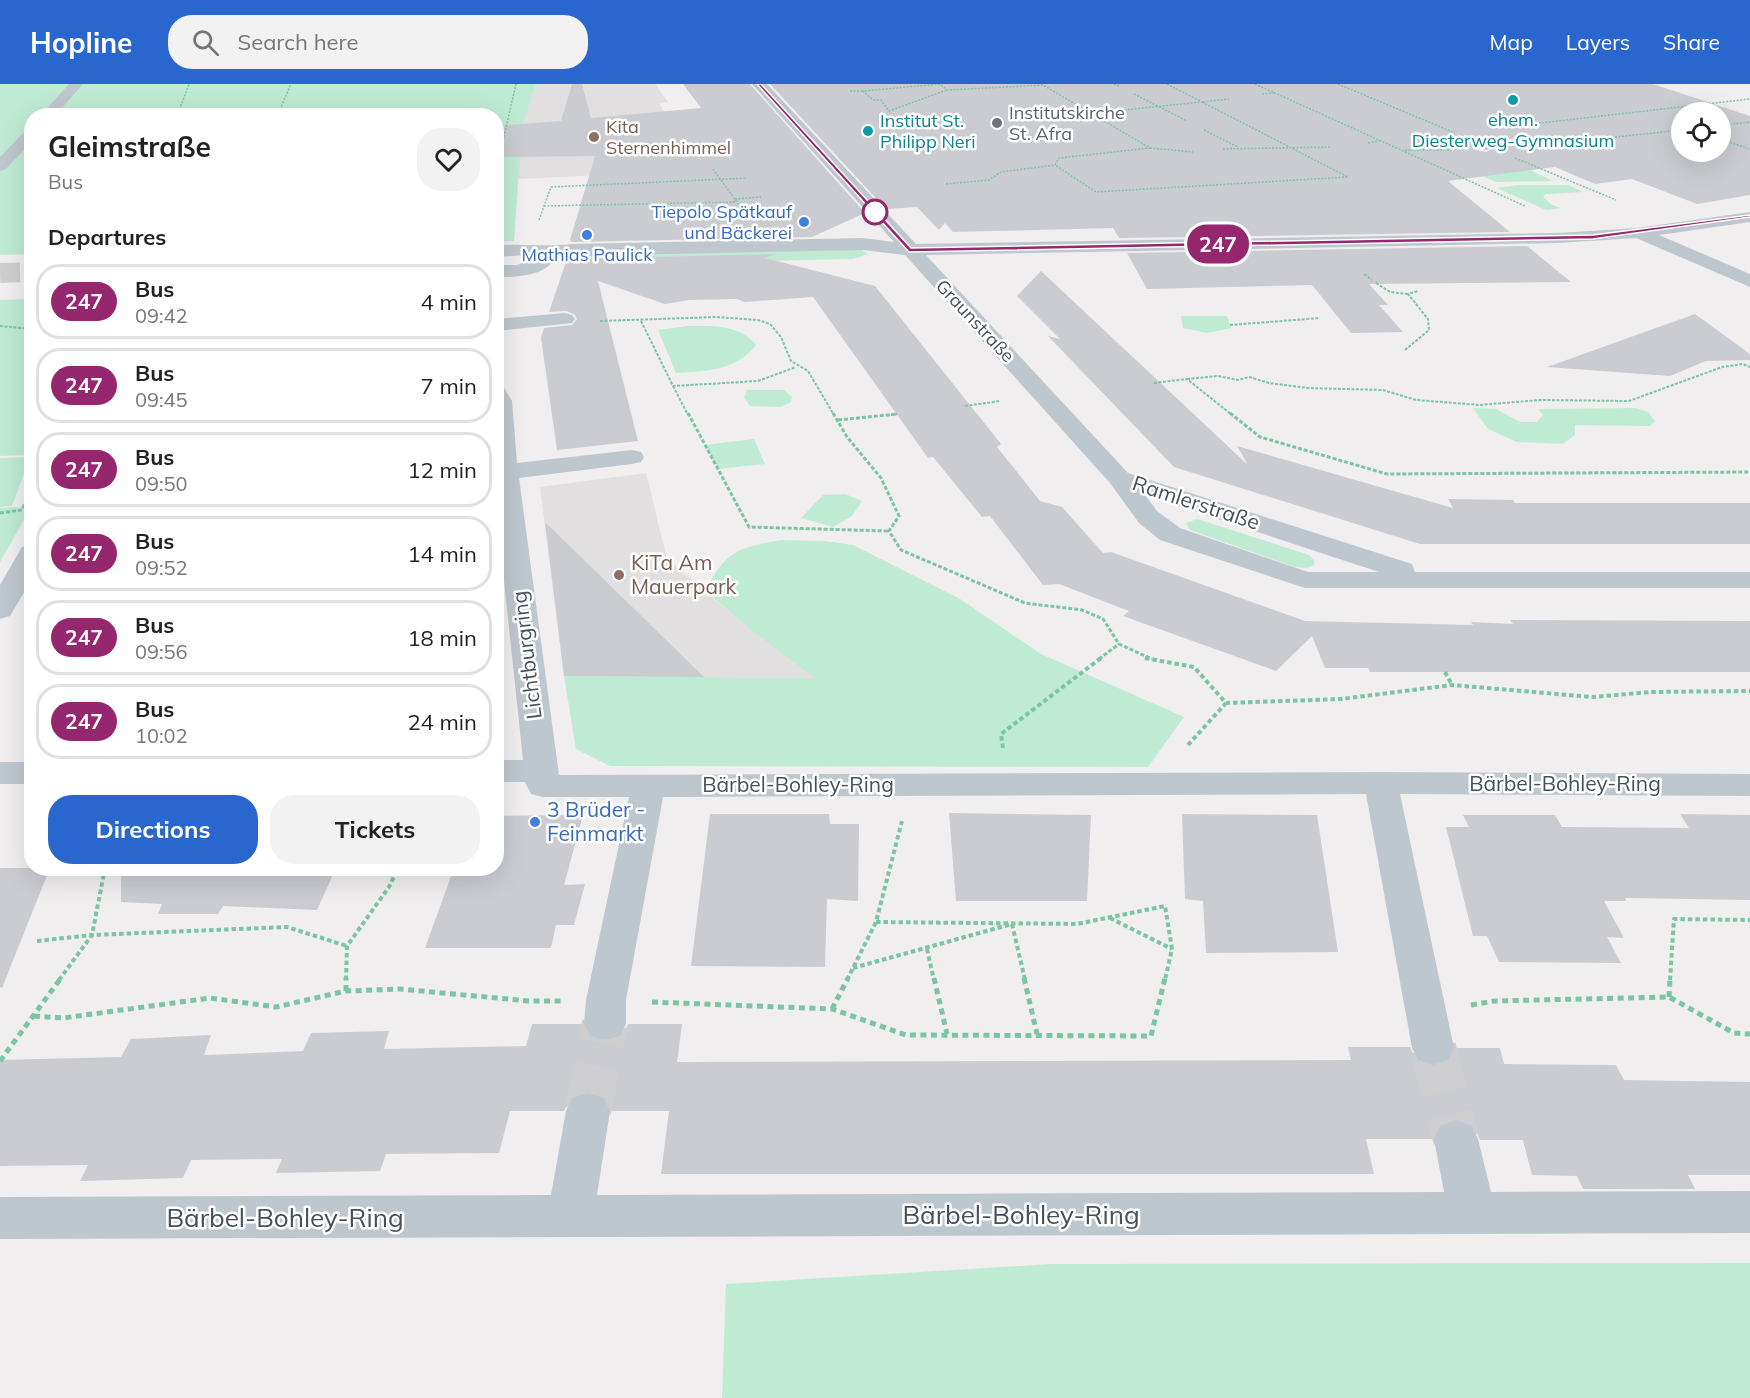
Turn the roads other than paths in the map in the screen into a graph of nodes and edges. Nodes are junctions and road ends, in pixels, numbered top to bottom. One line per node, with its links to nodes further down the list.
1 (76, 84): 3 (street)
2 (759, 84): 13 (street, Graunstraße)
3 (54, 108)
4 (24, 140): 5 (street)
5 (0, 166)
6 (1652, 216): 9 (street)
7 (1750, 217): 9 (street)
8 (1564, 223): 11 (street)
9 (1680, 227): 10 (street)
10 (1637, 233): 11 (street); 16 (street)
11 (1593, 237): 13 (street)
12 (504, 250): 14 (street)
13 (909, 250): 14 (street); 14 (street); 21 (street, Graunstraße)
14 (541, 260): 15 (street)
15 (504, 271)
16 (1750, 281)
17 (565, 320): 18 (street)
18 (504, 324)
19 (632, 457): 20 (street)
20 (504, 464)
21 (1119, 478): 24 (street, Ramlerstraße); 24 (street, Ramlerstraße)
22 (504, 480): 28 (street, Lichtburgring)
23 (24, 566): 26 (street)
24 (1429, 579): 25 (street, Ramlerstraße)
25 (1750, 580)
26 (0, 610)
27 (504, 771): 28 (street)
28 (541, 771): 33 (street, Bärbel-Bohley-Ring)
29 (0, 773): 30 (street)
30 (24, 773)
31 (1381, 783): 32 (street, Bärbel-Bohley-Ring); 33 (street, Bärbel-Bohley-Ring); 35 (street)
32 (1750, 785)
33 (648, 786): 34 (street)
34 (606, 1012)
35 (1429, 1030)
36 (588, 1111): 40 (street)
37 (1456, 1139): 39 (street)
38 (1750, 1212): 39 (street, Bärbel-Bohley-Ring)
39 (1472, 1213): 40 (street, Bärbel-Bohley-Ring)
40 (570, 1217): 41 (street, Bärbel-Bohley-Ring)
41 (0, 1218)

